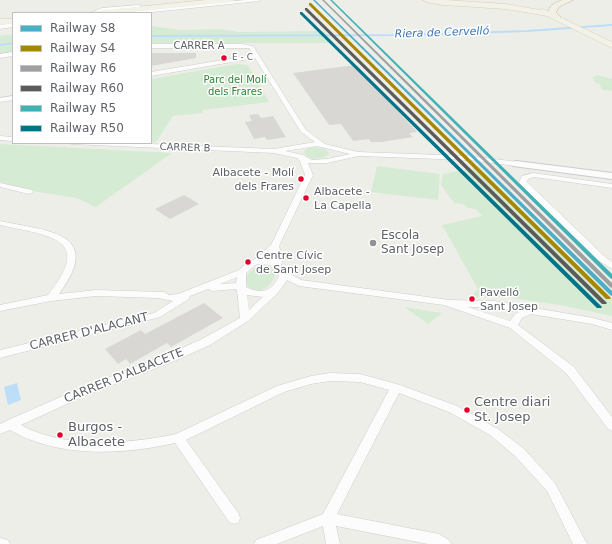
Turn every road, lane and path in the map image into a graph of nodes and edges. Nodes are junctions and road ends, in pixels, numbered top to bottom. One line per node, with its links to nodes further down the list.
1 (201, 0): 8 (street)
2 (231, 0): 7 (main road)
3 (259, 0): 11 (street)
4 (427, 0): 12 (main road)
5 (569, 0): 12 (highway)
6 (526, 1): 12 (main road)
7 (112, 11): 9 (main road); 10 (street)
8 (96, 12)
9 (103, 12)
10 (106, 12)
11 (138, 12)
12 (557, 18): 17 (main road)
13 (12, 21): 14 (main road)
14 (0, 22)
15 (12, 25): 16 (street)
16 (0, 27)
17 (611, 45)
18 (152, 46): 21 (street, CARRER A)
19 (12, 54): 20 (street)
20 (0, 56)
21 (257, 56): 22 (street); 25 (street)
22 (152, 74)
23 (12, 98): 24 (street)
24 (0, 100)
25 (302, 131): 29 (street); 30 (street)
26 (0, 138): 27 (street)
27 (12, 139)
28 (95, 144): 32 (street, CARRER B)
29 (323, 144): 30 (street, CARRER B); 31 (street)
30 (301, 147): 32 (street, CARRER B); 34 (street)
31 (331, 148): 33 (street); 35 (street)
32 (274, 152): 34 (street, CARRER B)
33 (358, 154): 35 (street, CARRER B); 36 (street)
34 (302, 159): 35 (street, CARRER B); 37 (street)
35 (328, 160): 37 (street)
36 (516, 164): 38 (street)
37 (309, 175): 43 (street)
38 (612, 176)
39 (0, 185): 41 (street)
40 (612, 186): 46 (street)
41 (29, 192)
42 (0, 223): 55 (street)
43 (275, 246): 44 (street); 45 (street)
44 (258, 261): 45 (street); 47 (street)
45 (277, 265): 48 (street)
46 (612, 266)
47 (242, 272): 51 (street); 53 (street)
48 (284, 274): 49 (street); 52 (street, CARRER D'ALBACETE)
49 (299, 283): 52 (street); 57 (street)
50 (224, 286): 51 (street); 53 (street); 56 (street)
51 (241, 288): 52 (street); 56 (street)
52 (276, 289): 61 (street, CARRER D'ALBACETE)
53 (196, 291): 54 (street); 60 (street, CARRER D'ALACANT)
54 (159, 295): 55 (street); 60 (street)
55 (51, 298): 58 (street)
56 (243, 300): 61 (street)
57 (444, 302): 59 (street); 62 (street)
58 (0, 308)
59 (531, 310): 62 (street); 63 (street)
60 (157, 315): 64 (street, CARRER D'ALACANT)
61 (245, 319): 67 (street, CARRER D'ALBACETE)
62 (513, 326): 66 (street)
63 (612, 327)
64 (0, 354)
65 (396, 388): 68 (street); 70 (street); 76 (street)
66 (612, 426)
67 (5, 427): 68 (street)
68 (178, 438): 69 (street)
69 (234, 518)
70 (328, 518): 73 (street); 74 (street); 75 (street)
71 (0, 544): 72 (street)
72 (3, 544)
73 (261, 544)
74 (333, 544)
75 (444, 544)
76 (580, 544)

